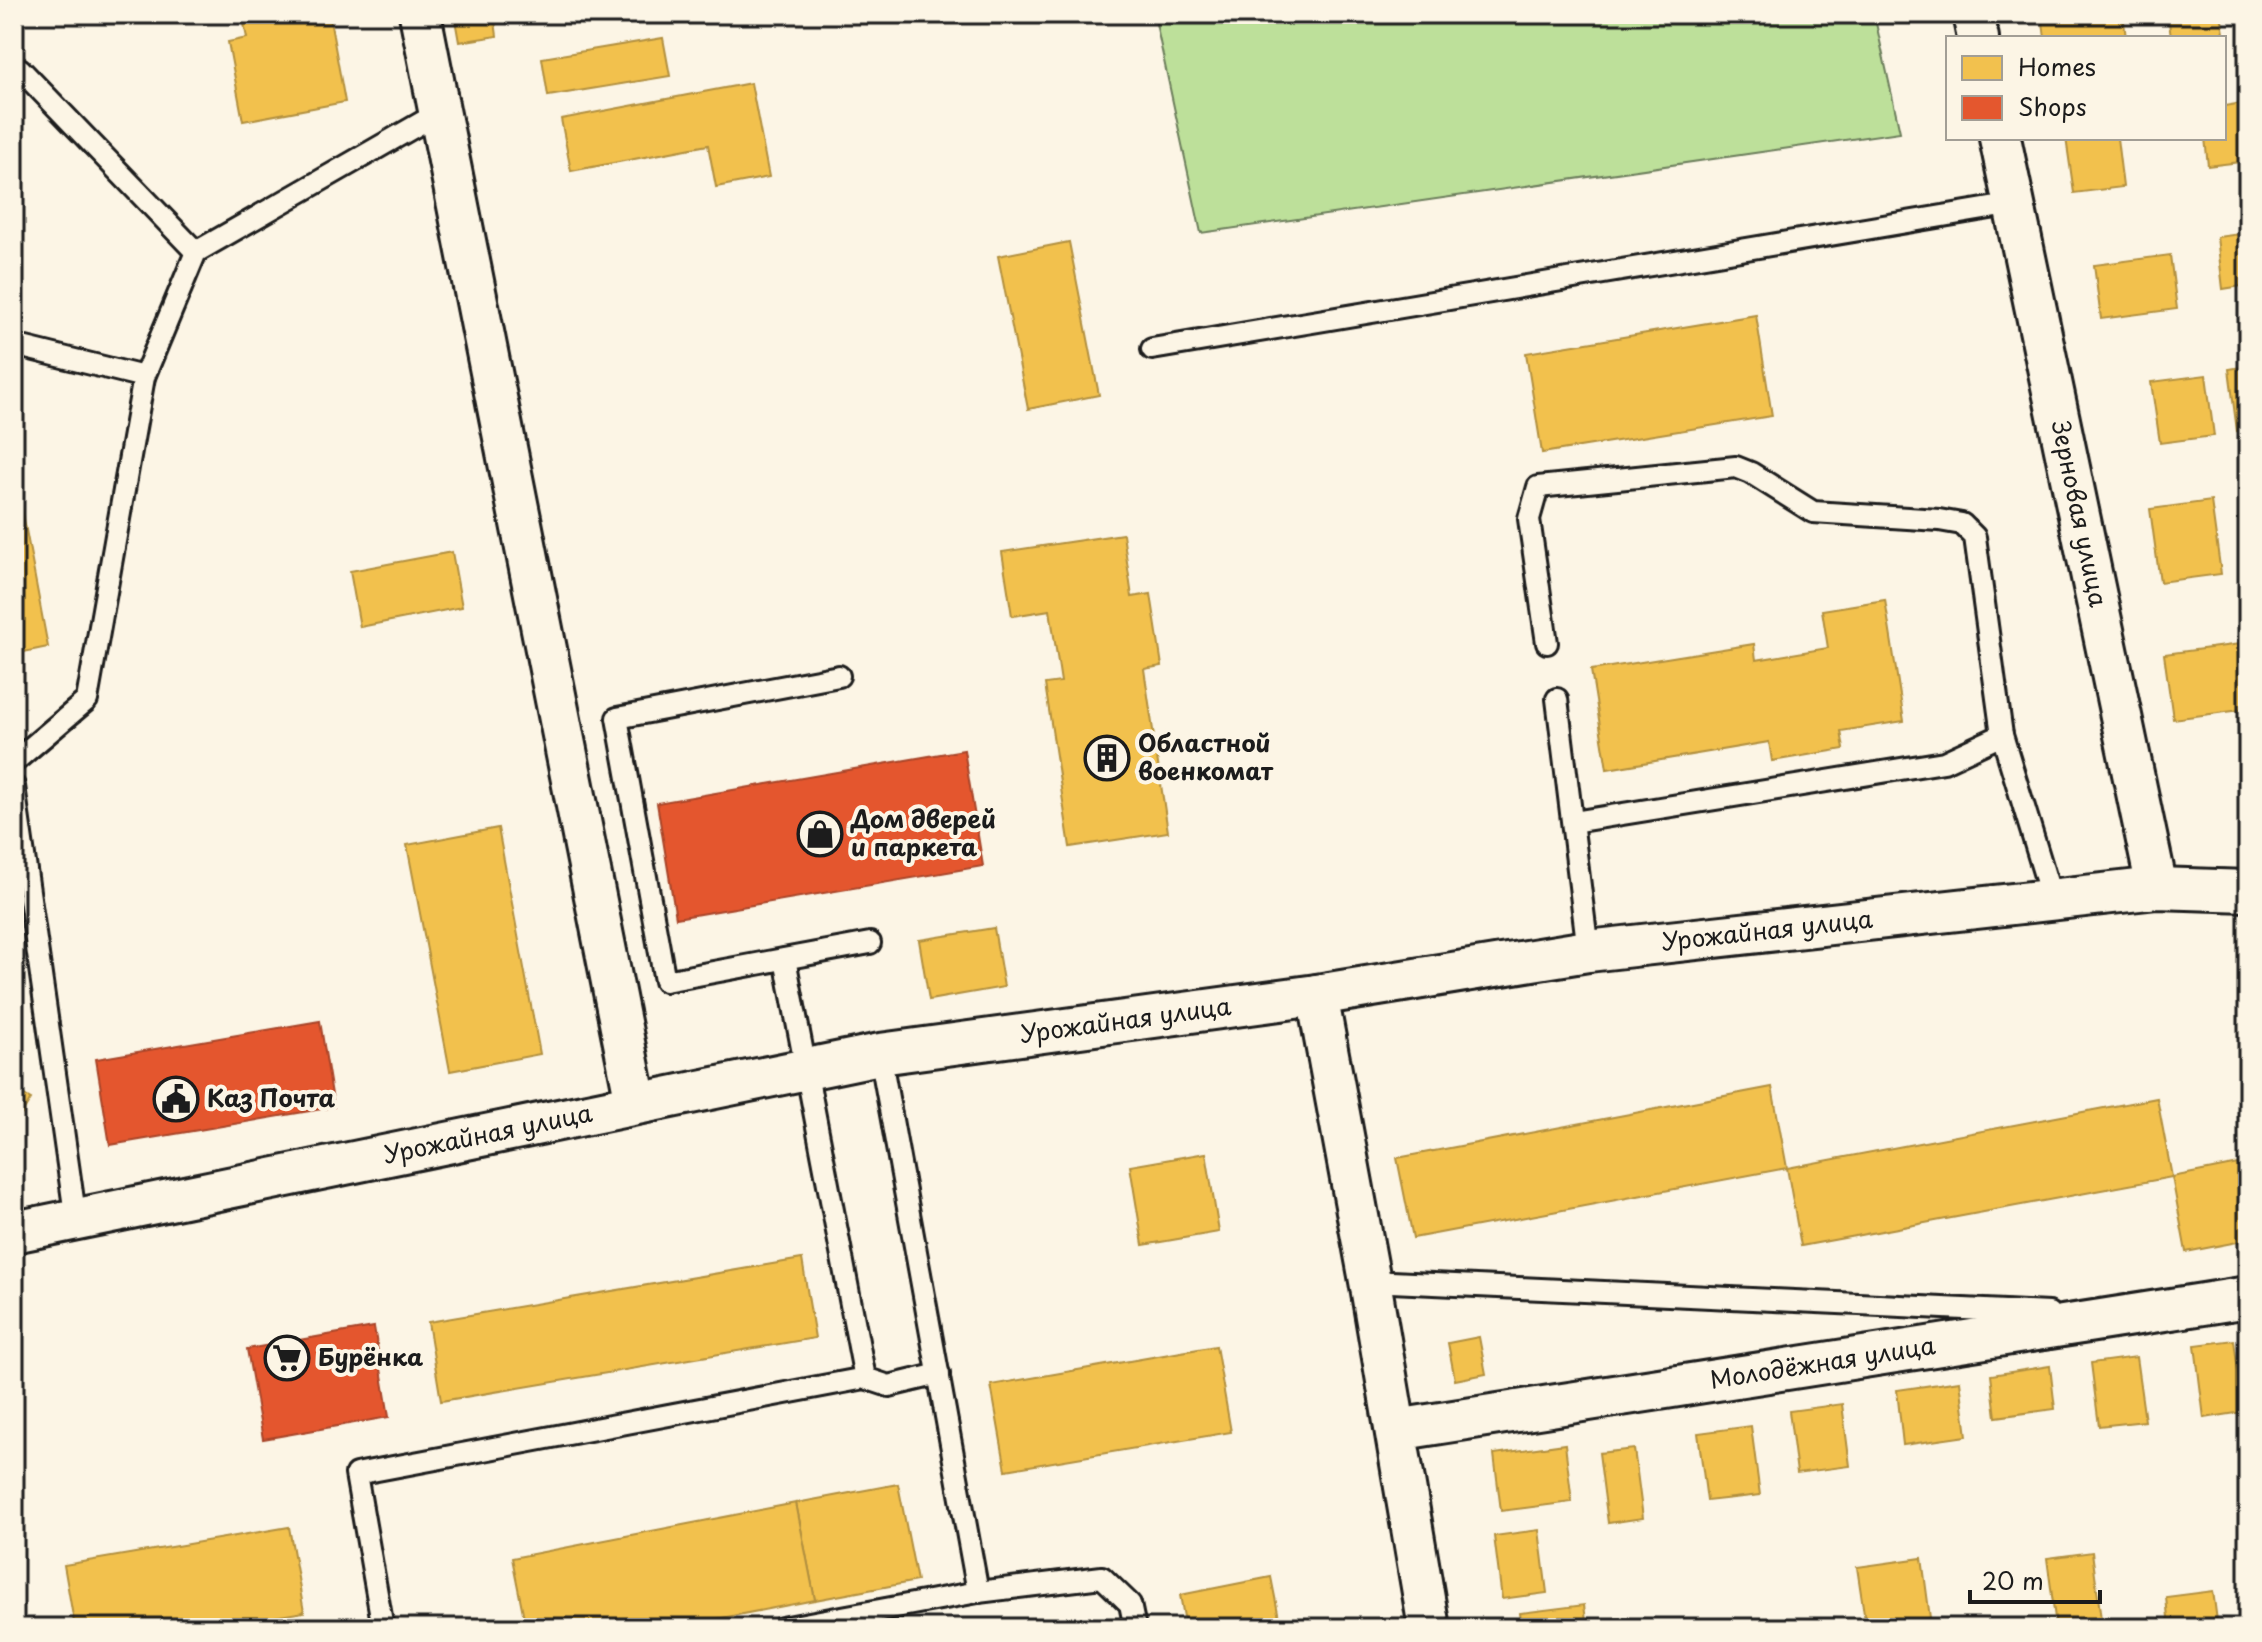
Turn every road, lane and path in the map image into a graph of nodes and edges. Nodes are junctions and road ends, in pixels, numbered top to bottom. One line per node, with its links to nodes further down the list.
1 (420, 14): 5 (street)
2 (1973, 14): 3 (street)
3 (1978, 36)
4 (20, 69): 8 (lane)
5 (440, 112): 8 (lane); 28 (street)
6 (2000, 140): 7 (street, Зерновая улица)
7 (2014, 204): 10 (lane); 19 (street, Зерновая улица)
8 (196, 252): 11 (lane)
9 (14, 345): 11 (lane)
10 (1152, 349)
11 (144, 377): 16 (lane)
12 (1547, 643): 15 (lane)
13 (839, 676): 24 (lane)
14 (1557, 699): 18 (lane)
15 (2002, 735): 18 (lane); 21 (lane)
16 (14, 762)
17 (14, 786): 29 (lane)
18 (1573, 822): 23 (lane)
19 (2157, 888): 20 (street, Урожайная улица); 21 (street, Урожайная улица)
20 (2248, 891)
21 (2052, 899): 23 (street, Урожайная улица)
22 (870, 943): 24 (lane)
23 (1588, 951): 25 (street, Урожайная улица)
24 (785, 959): 27 (lane)
25 (1317, 995): 26 (street, Урожайная улица); 31 (street)
26 (880, 1054): 27 (street, Урожайная улица); 34 (lane)
27 (807, 1070): 28 (street, Урожайная улица); 35 (lane)
28 (636, 1103): 29 (street, Урожайная улица)
29 (76, 1221): 30 (street, Урожайная улица)
30 (14, 1232)
31 (1370, 1281): 33 (lane); 36 (street)
32 (2248, 1297): 33 (street, Молодёжная улица)
33 (2124, 1316): 36 (street, Молодёжная улица)
34 (939, 1374): 35 (lane); 37 (lane)
35 (865, 1378): 38 (lane)
36 (1396, 1430): 41 (street)
37 (978, 1592): 39 (lane); 40 (lane)
38 (383, 1628)
39 (782, 1628)
40 (1135, 1628)
41 (1429, 1628)

